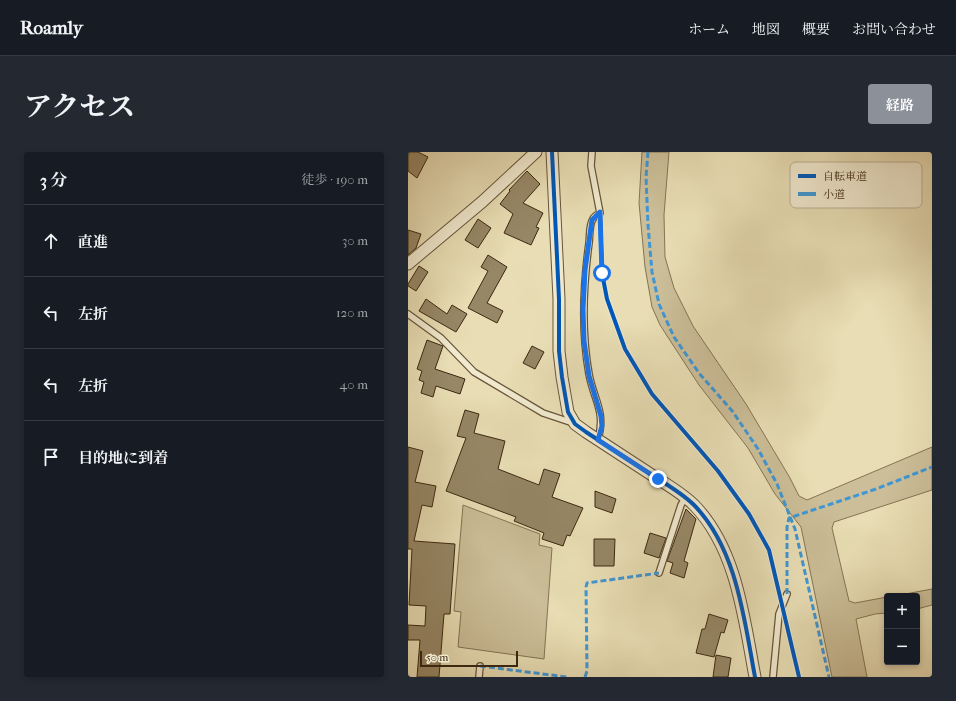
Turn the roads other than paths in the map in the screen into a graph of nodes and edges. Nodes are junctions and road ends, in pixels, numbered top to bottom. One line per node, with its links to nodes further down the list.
1 (536, 152): 4 (street)
2 (552, 152): 6 (street)
3 (592, 152): 7 (lane)
4 (408, 264)
5 (408, 314): 6 (lane)
6 (575, 424): 7 (street)
7 (598, 440): 8 (street)
8 (686, 498): 9 (lane); 13 (street)
9 (659, 573)
10 (788, 594): 14 (lane)
11 (480, 666): 12 (lane)
12 (479, 677)
13 (755, 677)
14 (773, 677)

